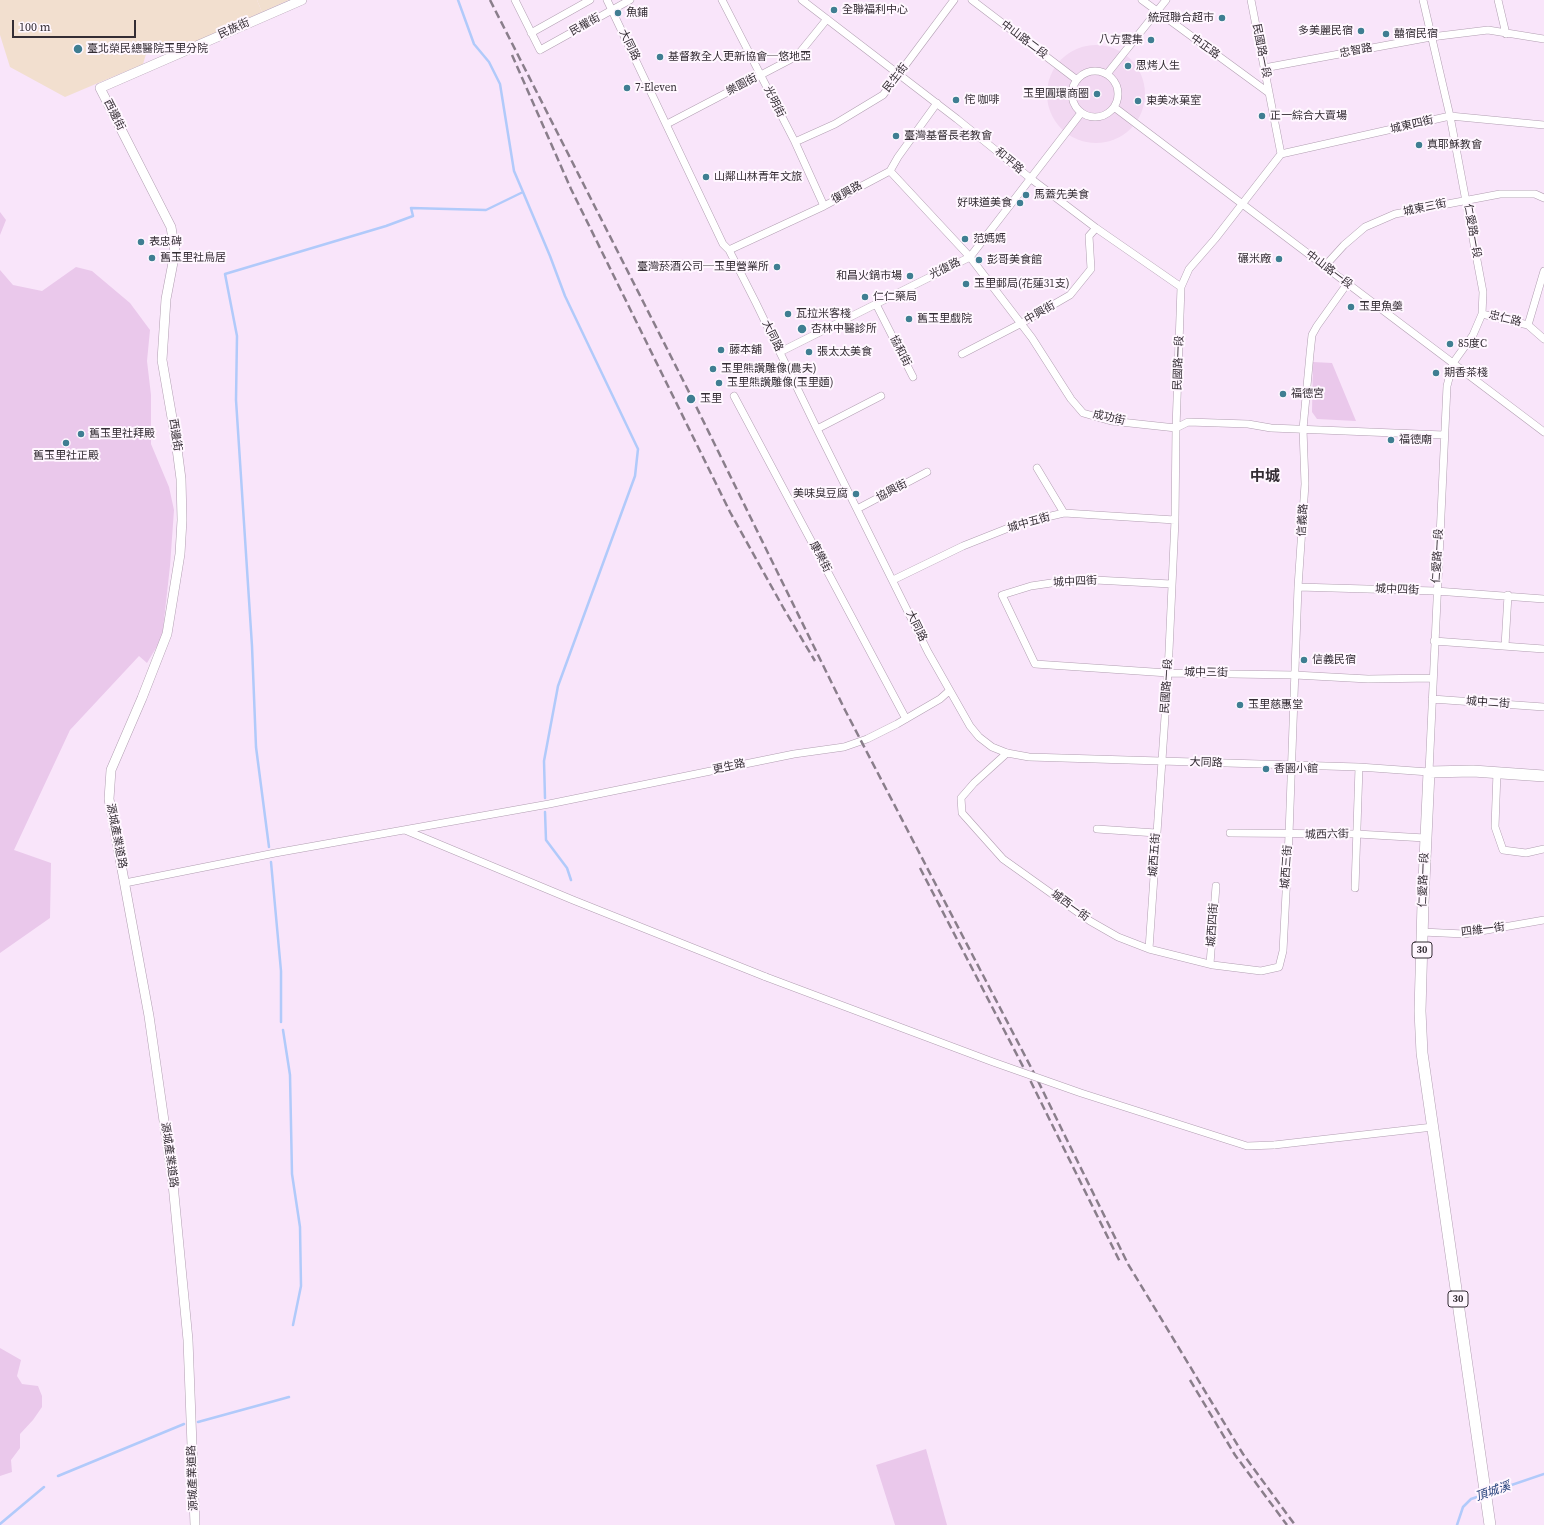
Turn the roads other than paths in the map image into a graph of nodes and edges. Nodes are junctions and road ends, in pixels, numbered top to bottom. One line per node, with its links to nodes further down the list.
1 (302, 0): 27 (street, 民族街)
2 (514, 0): 18 (street)
3 (590, 0): 18 (street, 民權街)
4 (607, 0): 15 (street, 大同路)
5 (630, 0): 15 (street, 民權街)
6 (722, 0): 24 (street, 光明街)
7 (802, 0): 17 (street, 和平路)
8 (954, 0): 25 (street, 民生街)
9 (972, 0): 26 (street, 中山路二段)
10 (1142, 0): 16 (street, 中正路)
11 (1166, 0): 16 (street)
12 (1251, 0): 22 (street, 民國路一段)
13 (1424, 0): 20 (street, 仁愛路一段)
14 (1498, 0): 19 (street)
15 (612, 10): 18 (street, 民權街); 33 (street, 大同路)
16 (1157, 12): 23 (street); 28 (street, 中正路)
17 (827, 18): 24 (street, 樂園街); 25 (street, 和平路)
18 (531, 34)
19 (1506, 34): 20 (street, 忠智路); 21 (street, 忠智路)
20 (1431, 37): 22 (street, 忠智路); 32 (street, 仁愛路一段)
21 (1544, 39)
22 (1264, 68): 28 (street, 民國路一段)
23 (1107, 74): 26 (street); 30 (street)
24 (760, 75): 33 (street, 樂園街); 35 (street, 光明街)
25 (899, 75): 29 (street, 和平路); 35 (street, 民生街)
26 (1077, 80): 31 (street)
27 (100, 88): 95 (street, 西邊街)
28 (1269, 93): 36 (street, 民國路一段)
29 (937, 103): 37 (street); 38 (street, 和平路)
30 (1114, 107): 31 (street); 41 (street, 中山路一段)
31 (1081, 113): 38 (street, 光復路)
32 (1450, 116): 34 (street, 城東四街); 36 (street, 城東四街); 40 (street, 仁愛路一段)
33 (667, 124): 44 (street, 大同路)
34 (1544, 125)
35 (795, 142): 42 (street, 光明街)
36 (1281, 154): 41 (street, 民國路一段)
37 (890, 171): 42 (street, 復興路); 45 (street, 成功街)
38 (1030, 178): 43 (street, 和平路); 45 (street, 光復路)
39 (1544, 198): 40 (street, 城東三街)
40 (1466, 199): 46 (street, 城東三街); 51 (street, 仁愛路一段)
41 (1242, 205): 46 (street, 中山路一段); 49 (street, 民國路一段)
42 (824, 206): 44 (street, 復興路)
43 (1096, 228): 49 (street, 和平路); 52 (street, 中興街)
44 (729, 250): 55 (street, 大同路)
45 (970, 257): 50 (street, 光復路); 52 (street, 成功街)
46 (1324, 267): 48 (street, 中山路一段)
47 (1544, 271): 53 (street, 忠仁路)
48 (1347, 284): 57 (street, 中山路一段); 63 (street, 信義路)
49 (1181, 286): 61 (street, 民國路一段)
50 (876, 304): 55 (street, 光復路); 58 (street, 協和街)
51 (1482, 314): 53 (street, 忠仁路); 57 (street, 仁愛路一段)
52 (1020, 324): 56 (street, 中興街); 61 (street, 成功街)
53 (1528, 325): 54 (street, 忠仁路)
54 (1544, 339)
55 (780, 352): 62 (street, 大同路)
56 (962, 354)
57 (1453, 363): 64 (street, 中山路一段); 65 (street, 仁愛路一段)
58 (913, 377)
59 (734, 396): 87 (street, 康樂街)
60 (881, 396): 62 (street)
61 (1176, 428): 63 (street, 成功街); 70 (street, 民國路一段)
62 (816, 429): 68 (street, 大同路)
63 (1303, 429): 65 (street, 成功街); 73 (street, 信義路)
64 (1544, 432)
65 (1444, 435): 74 (street, 仁愛路一段)
66 (1037, 468): 69 (street)
67 (927, 472): 68 (street, 協興街)
68 (857, 509): 71 (street, 大同路)
69 (1064, 513): 70 (street, 城中五街); 71 (street, 城中五街)
70 (1175, 520): 72 (street, 民國路一段)
71 (893, 580): 84 (street, 大同路)
72 (1171, 584): 77 (street, 城中四街); 81 (street, 民國路一段)
73 (1298, 586): 74 (street, 城中四街); 82 (street, 信義路)
74 (1436, 591): 75 (street, 城中四街); 78 (street, 仁愛路一段)
75 (1508, 595): 76 (street, 城中四街); 79 (street)
76 (1544, 599)
77 (1011, 614): 81 (street, 城中三街)
78 (1434, 641): 79 (street); 83 (street, 仁愛路一段)
79 (1505, 646): 80 (street)
80 (1544, 649)
81 (1168, 673): 82 (street, 城中三街); 89 (street, 民國路一段)
82 (1295, 675): 83 (street, 城中三街); 90 (street, 信義路)
83 (1433, 678): 85 (street, 仁愛路一段)
84 (950, 691): 87 (street, 更生路); 88 (street, 大同路)
85 (1432, 699): 86 (street, 城中二街); 92 (street, 仁愛路一段)
86 (1544, 707)
87 (906, 719): 97 (street, 更生路)
88 (1007, 753): 89 (street, 大同路); 109 (street, 城西一街)
89 (1161, 762): 90 (street, 大同路); 98 (street, 城西五街)
90 (1292, 766): 91 (street, 大同路); 101 (street, 城西三街)
91 (1359, 767): 92 (street, 大同路); 100 (street)
92 (1429, 772): 93 (main road, 大同路); 102 (main road, 仁愛路一段 / 30)
93 (1497, 772): 94 (main road, 大同路); 103 (street)
94 (1544, 776)
95 (110, 790): 104 (street, 源城產業道路)
96 (1097, 829): 98 (street)
97 (405, 830): 104 (street, 更生路); 112 (street, bridge)
98 (1156, 833): 109 (street, 城西五街)
99 (1230, 833): 101 (street, 城西六街)
100 (1357, 834): 101 (street, 城西六街); 102 (street, 城西六街); 106 (street)
101 (1289, 835): 111 (street, 城西三街)
102 (1425, 838): 108 (main road, 仁愛路一段 / 30)
103 (1544, 849)
104 (125, 883): 114 (street, 源城產業道路)
105 (1216, 886): 110 (street, 城西四街)
106 (1355, 888)
107 (1544, 920): 108 (street, 四維一街)
108 (1422, 932): 112 (main road, 仁愛路一段 / 30)
109 (1150, 949): 110 (street, 城西一街)
110 (1210, 964): 111 (street, 城西一街)
111 (1279, 967)
112 (1433, 1127): 113 (main road, 30)
113 (1490, 1522)
114 (195, 1525)

